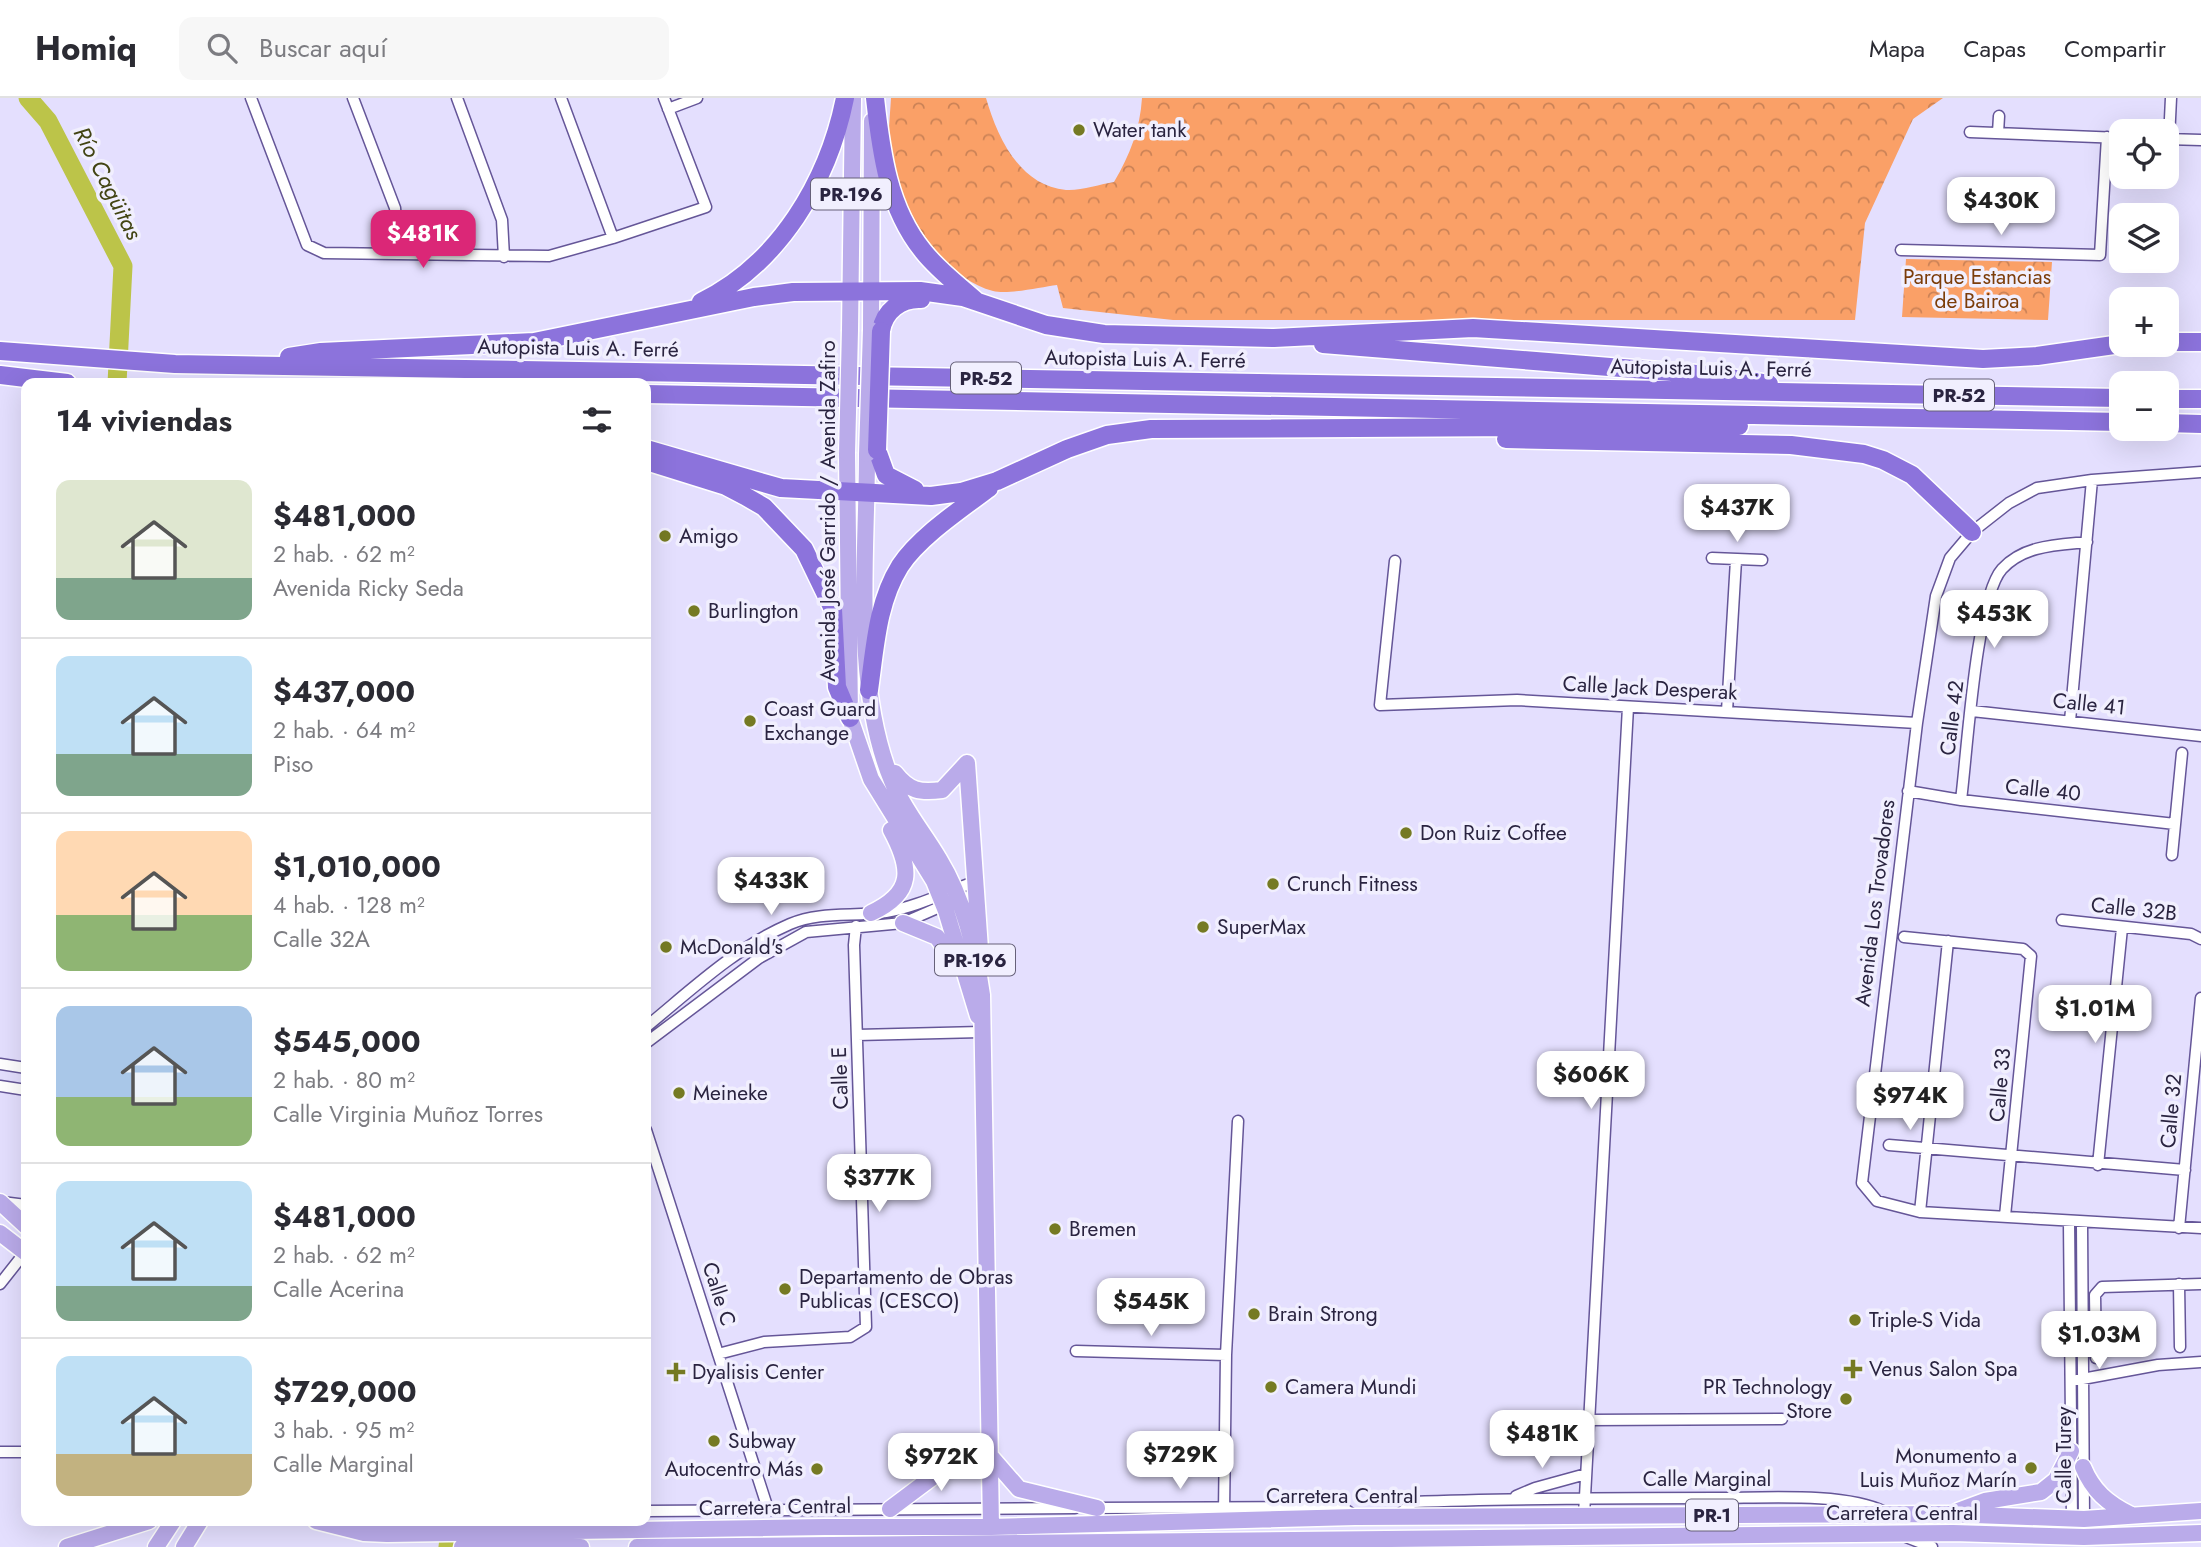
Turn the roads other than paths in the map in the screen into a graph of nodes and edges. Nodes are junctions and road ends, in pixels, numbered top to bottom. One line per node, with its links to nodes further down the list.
1 (251, 98): 21 (street)
2 (353, 98): 21 (street)
3 (457, 98): 22 (street)
4 (561, 98): 19 (street)
5 (664, 98): 11 (street)
6 (697, 98): 11 (street)
7 (845, 98): 26 (highway)
8 (853, 98): 23 (main road, Avenida José Garrido / Avenida Zafiro / PR-196)
9 (874, 98): 24 (main road, PR-196); 25 (highway)
10 (2171, 98): 13 (street)
11 (668, 109): 19 (street)
12 (1999, 116): 15 (street)
13 (2169, 119)
14 (1970, 132): 15 (street)
15 (1998, 134): 16 (street)
16 (2107, 137): 20 (street)
17 (2179, 139): 18 (street)
18 (2201, 140)
19 (613, 238): 22 (street)
20 (1901, 250)
21 (400, 254): 22 (street)
22 (504, 257)
23 (849, 290): 24 (highway); 26 (highway); 54 (main road, Avenida José Garrido / Avenida Zafiro / PR-196, bridge)
24 (872, 290): 25 (highway); 27 (main road, PR-196)
25 (977, 302): 27 (highway); 28 (highway)
26 (685, 309): 33 (highway)
27 (876, 330): 49 (highway, bridge)
28 (1274, 338): 31 (highway); 38 (highway)
29 (2179, 342): 30 (highway)
30 (2197, 343)
31 (2109, 346)
32 (0, 351): 33 (highway, Autopista Luis A. Ferré / PR-52)
33 (237, 365): 38 (highway, Autopista Luis A. Ferré / PR-52)
34 (0, 375): 35 (highway)
35 (22, 378)
36 (21, 386): 37 (highway)
37 (0, 387)
38 (1797, 392): 40 (highway, Autopista Luis A. Ferré / PR-52)
39 (651, 394): 43 (highway, Autopista Luis A. Ferré / PR-52)
40 (2109, 398)
41 (2179, 399): 42 (highway)
42 (2201, 400)
43 (1837, 416): 44 (highway, Autopista Luis A. Ferré / PR-52); 47 (highway)
44 (2109, 422)
45 (2179, 423): 46 (highway)
46 (2201, 424)
47 (1275, 429): 53 (highway); 57 (highway)
48 (651, 450): 54 (highway)
49 (872, 452): 55 (main road, Avenida José Garrido / Avenida Zafiro / PR-196); 56 (highway)
50 (651, 463): 67 (highway)
51 (2201, 472): 52 (street, Avenida Los Trovadores)
52 (2092, 480): 57 (street, Avenida Los Trovadores); 58 (street)
53 (997, 481): 56 (highway); 63 (highway)
54 (847, 491): 55 (highway); 67 (main road, Avenida José Garrido / Avenida Zafiro / PR-196)
55 (867, 492): 56 (highway); 63 (main road, Avenida José Garrido / Avenida Zafiro / PR-196)
56 (925, 495)
57 (1972, 532): 69 (street, Avenida Los Trovadores)
58 (2087, 542): 66 (street, Calle 42); 68 (street)
59 (1712, 558): 60 (street)
60 (1736, 560): 61 (street); 65 (street)
61 (1762, 560)
62 (1395, 561): 64 (street, Calle Jack Desperak)
63 (869, 690): 72 (main road, Avenida José Garrido / Avenida Zafiro / PR-196)
64 (1628, 707): 65 (street, Calle Jack Desperak); 130 (street)
65 (1727, 711): 69 (street, Calle Jack Desperak)
66 (1972, 711): 68 (street, Calle 41); 75 (street, Calle 42)
67 (849, 718): 73 (main road, Avenida José Garrido / Avenida Zafiro / PR-196)
68 (2070, 722): 70 (street, Calle 41)
69 (1917, 723): 74 (street, Avenida Los Trovadores)
70 (2201, 736)
71 (2182, 753): 76 (street)
72 (887, 763): 78 (main road); 79 (main road, Avenida José Garrido / Avenida Zafiro / PR-196)
73 (872, 779): 80 (main road, Avenida José Garrido / Avenida Zafiro / PR-196); 81 (main road)
74 (1908, 791): 75 (street, Calle 40); 108 (street, Avenida Los Trovadores)
75 (1961, 800): 76 (street, Calle 40)
76 (2175, 824): 77 (street)
77 (2172, 855)
78 (978, 886): 79 (street); 89 (main road)
79 (957, 894): 80 (street); 89 (main road, Avenida José Garrido / Avenida Zafiro / PR-196)
80 (941, 899): 81 (street); 83 (street); 89 (main road, Avenida José Garrido / Avenida Zafiro / PR-196)
81 (871, 913): 91 (street)
82 (2062, 920): 85 (street, Calle 32B)
83 (903, 923): 84 (street); 89 (main road)
84 (856, 926): 93 (street, Calle E); 94 (street)
85 (2122, 928): 87 (street, Calle 32B); 104 (street)
86 (1904, 937): 88 (street)
87 (2201, 939)
88 (1948, 941): 102 (street); 103 (street, Calle 33)
89 (974, 986): 92 (main road, Avenida José Garrido / Avenida Zafiro / PR-196)
90 (2201, 998): 105 (street, Calle 32)
91 (651, 1023)
92 (981, 1027): 93 (street); 134 (main road, Avenida José Garrido / Avenida Zafiro / PR-196)
93 (857, 1035): 123 (street, Calle E)
94 (651, 1039)
95 (0, 1064): 96 (street)
96 (21, 1067)
97 (0, 1086): 98 (street)
98 (21, 1089)
99 (1238, 1121): 124 (street)
100 (1889, 1145): 102 (street)
101 (651, 1146): 123 (street, Calle C)
102 (1927, 1149): 103 (street); 108 (street)
103 (2012, 1157): 104 (street); 109 (street, Calle 33)
104 (2098, 1165): 105 (street)
105 (2185, 1170): 113 (street, Calle 32)
106 (0, 1202): 107 (street); 110 (main road)
107 (21, 1204)
108 (1920, 1212): 109 (street, Avenida Los Trovadores)
109 (2005, 1216): 111 (street, Avenida Los Trovadores)
110 (21, 1221)
111 (2069, 1223): 112 (street, Avenida Los Trovadores); 128 (street, Calle Turey)
112 (2082, 1224): 113 (street, Avenida Los Trovadores); 127 (street, Calle Turey)
113 (2179, 1228): 114 (street, Avenida Los Trovadores)
114 (2201, 1228)
115 (0, 1233): 116 (main road)
116 (21, 1248)
117 (21, 1258): 118 (street)
118 (0, 1284)
119 (2179, 1284): 120 (street); 121 (street); 125 (street)
120 (2201, 1284)
121 (2180, 1347)
122 (1076, 1351): 124 (street)
123 (718, 1354): 141 (street, Calle C)
124 (1226, 1354): 145 (street)
125 (2096, 1358)
126 (2201, 1362): 127 (street)
127 (2083, 1380): 128 (street); 135 (street, Calle Turey)
128 (2070, 1381): 131 (street, Calle Turey)
129 (1782, 1419): 130 (street)
130 (1589, 1420): 136 (street)
131 (2071, 1451): 146 (main road); 151 (street, Calle Turey)
132 (0, 1452): 133 (street)
133 (21, 1452)
134 (992, 1458): 139 (main road); 140 (main road); 142 (main road, Avenida José Garrido / Avenida Zafiro / PR-196)
135 (2083, 1467): 150 (main road); 151 (street, Calle Turey)
136 (1586, 1474): 137 (street); 138 (street)
137 (1584, 1498): 138 (street, Calle Marginal); 147 (street); 148 (street, Calle Marginal)
138 (1510, 1499): 149 (street, Calle Marginal)
139 (890, 1508): 141 (street); 142 (street)
140 (1097, 1508): 142 (street); 145 (street)
141 (768, 1509): 143 (street)
142 (992, 1509): 159 (main road, PR-196)
143 (651, 1511)
144 (2201, 1511): 150 (main road, Carretera Central / PR-1)
145 (1224, 1512): 149 (main road, Carretera Central / PR-1); 159 (main road, Carretera Central / PR-1); 165 (main road)
146 (1948, 1514): 148 (main road, Carretera Central / PR-1); 151 (main road, Carretera Central / PR-1)
147 (1584, 1515): 148 (main road, Carretera Central / PR-1); 149 (main road, Carretera Central / PR-1); 162 (main road); 164 (main road)
148 (1892, 1515)
149 (1398, 1516)
150 (2133, 1516): 151 (main road, Carretera Central / PR-1)
151 (2078, 1519): 166 (main road)
152 (651, 1525): 159 (main road, Carretera Central / PR-1)
153 (131, 1526): 169 (main road)
154 (170, 1526): 171 (main road)
155 (197, 1526): 172 (main road)
156 (336, 1526): 163 (main road, Carretera Central / PR-1)
157 (543, 1526): 163 (street)
158 (610, 1526): 163 (main road, Carretera Central / PR-1)
159 (991, 1527)
160 (2201, 1533): 166 (main road, Carretera Central)
161 (1899, 1534): 162 (main road, Carretera Central / PR-1); 166 (main road, Carretera Central); 177 (street)
162 (1671, 1536): 164 (main road, Carretera Central / PR-1)
163 (499, 1537): 173 (main road, Carretera Central / PR-1); 174 (main road, Carretera Central / PR-1)
164 (1487, 1537): 165 (main road, Carretera Central / PR-1)
165 (1129, 1542): 167 (main road, Carretera Central / PR-1)
166 (2078, 1542)
167 (835, 1546): 176 (main road, Carretera Central / PR-1)
168 (57, 1547): 169 (main road)
169 (67, 1547): 170 (main road)
170 (86, 1547)
171 (156, 1547)
172 (184, 1547)
173 (462, 1547)
174 (522, 1547): 175 (main road, Carretera Central / PR-1)
175 (581, 1547)
176 (637, 1547)
177 (1932, 1547)

